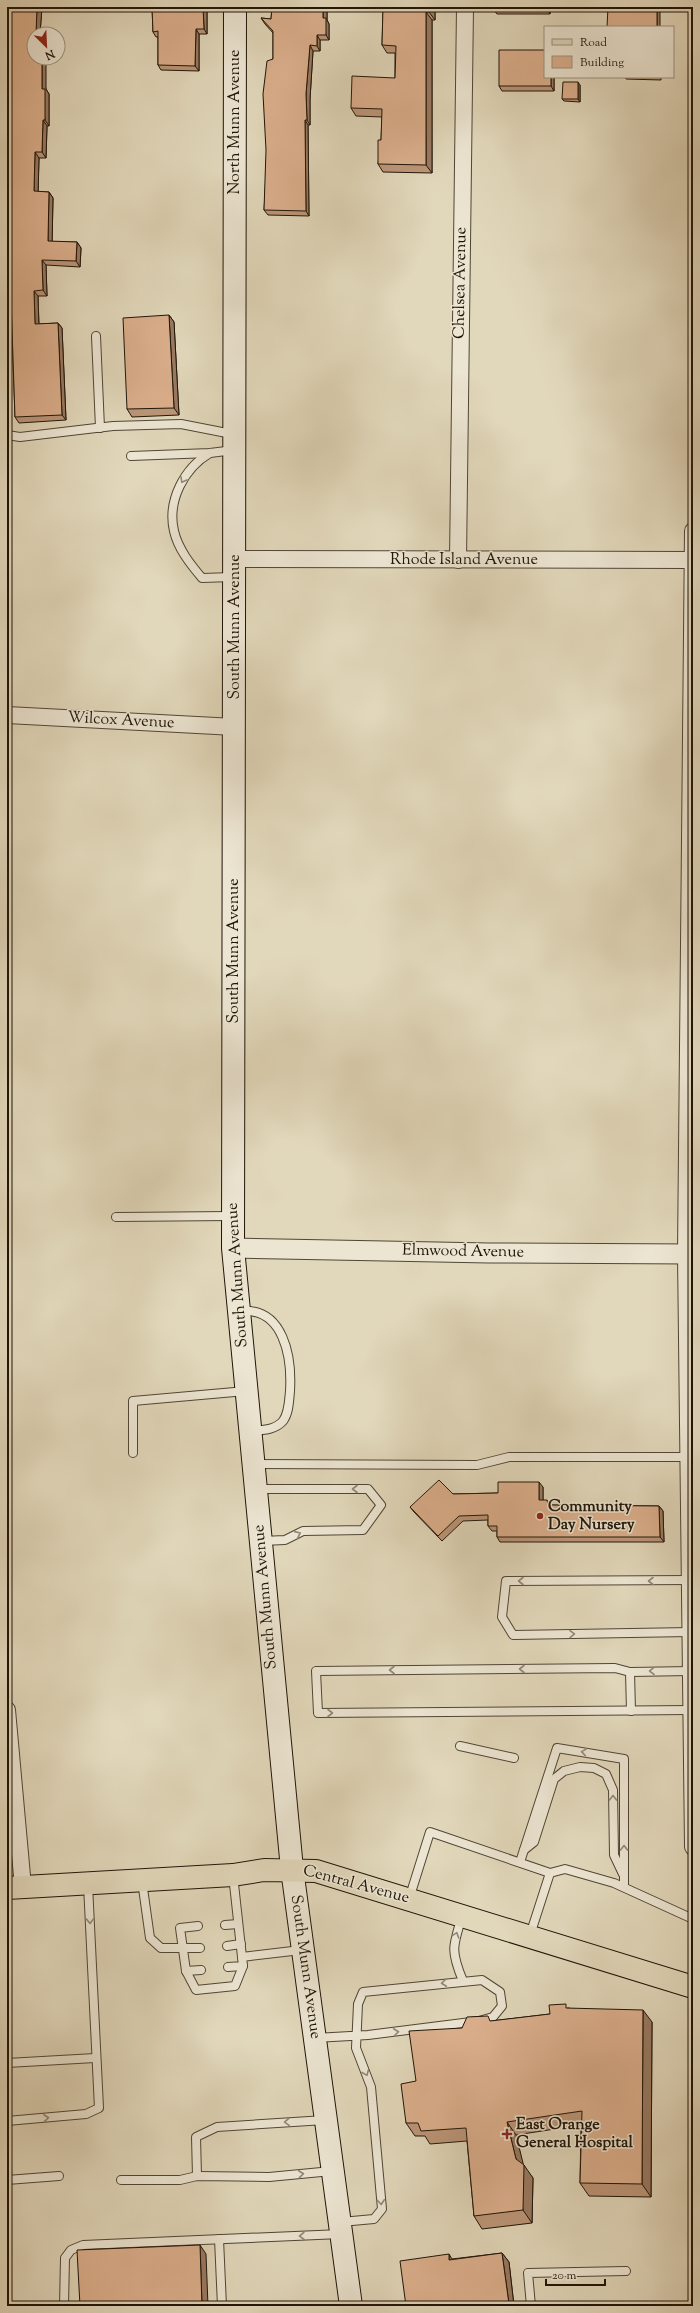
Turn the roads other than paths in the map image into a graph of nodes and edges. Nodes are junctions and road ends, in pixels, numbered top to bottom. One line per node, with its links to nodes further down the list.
1 (235, 7): 3 (main road, North Munn Avenue)
2 (465, 7): 11 (street, Chelsea Avenue)
3 (236, 237): 7 (main road, South Munn Avenue)
4 (96, 336): 5 (lane)
5 (100, 428): 6 (lane); 7 (lane)
6 (7, 435)
7 (235, 442): 8 (lane); 13 (main road, South Munn Avenue)
8 (210, 453): 9 (lane); 13 (lane, one-way to 13)
9 (131, 456)
10 (693, 531): 12 (street)
11 (458, 560): 12 (street, Rhode Island Avenue); 13 (street, Rhode Island Avenue)
12 (693, 560): 19 (street)
13 (234, 568): 15 (main road, South Munn Avenue)
14 (7, 715): 15 (street, Wilcox Avenue)
15 (235, 726): 16 (main road, South Munn Avenue)
16 (233, 1216): 17 (lane); 18 (main road, South Munn Avenue)
17 (116, 1217)
18 (233, 1248): 19 (street, Elmwood Avenue); 20 (main road, South Munn Avenue)
19 (689, 1254): 21 (street)
20 (239, 1311): 22 (main road, South Munn Avenue); 23 (lane)
21 (690, 1334): 25 (street)
22 (247, 1391): 23 (main road, South Munn Avenue); 24 (lane)
23 (251, 1431): 26 (main road, South Munn Avenue)
24 (133, 1453)
25 (688, 1457): 26 (lane); 29 (street)
26 (254, 1464): 27 (main road, South Munn Avenue)
27 (256, 1489): 28 (main road, South Munn Avenue); 28 (lane, one-way to 27)
28 (261, 1542): 42 (main road, South Munn Avenue)
29 (691, 1550): 30 (street)
30 (690, 1580): 31 (street); 31 (lane, one-way to 31)
31 (690, 1632): 32 (street)
32 (691, 1671): 33 (lane, one-way to 33); 35 (street)
33 (630, 1672): 36 (lane); 36 (lane, one-way to 36)
34 (7, 1710): 49 (street)
35 (691, 1710): 36 (lane); 39 (street)
36 (631, 1711)
37 (460, 1746): 38 (lane)
38 (514, 1758)
39 (693, 1847)
40 (524, 1851): 41 (lane); 45 (lane, one-way to 40); 45 (lane, one-way to 40)
41 (520, 1862): 43 (lane); 50 (lane)
42 (292, 1869): 44 (main road, Central Avenue); 50 (main road, Central Avenue); 61 (main road, South Munn Avenue)
43 (550, 1873): 48 (lane); 56 (lane)
44 (233, 1875): 46 (main road, Central Avenue); 53 (lane)
45 (624, 1876): 48 (lane)
46 (141, 1879): 47 (main road, Central Avenue); 60 (lane)
47 (88, 1882): 49 (main road, Central Avenue); 71 (lane, one-way to 71)
48 (624, 1887): 52 (lane)
49 (15, 1888)
50 (409, 1899): 51 (main road, Central Avenue)
51 (463, 1916): 56 (main road, Central Avenue); 67 (lane, one-way to 51)
52 (693, 1919)
53 (238, 1924): 54 (lane); 57 (lane)
54 (225, 1925)
55 (198, 1926): 60 (lane)
56 (530, 1936): 68 (main road, Central Avenue)
57 (241, 1944): 58 (lane); 62 (lane)
58 (226, 1946)
59 (200, 1948): 60 (lane)
60 (183, 1950): 66 (lane)
61 (301, 1950): 62 (lane); 70 (main road, South Munn Avenue)
62 (242, 1957): 63 (lane)
63 (243, 1966): 64 (lane); 66 (lane)
64 (228, 1967)
65 (201, 1970): 66 (lane)
66 (186, 1971)
67 (463, 1981): 69 (lane, one-way to 69); 69 (lane, one-way to 67)
68 (693, 1987)
69 (357, 2036): 70 (lane); 80 (lane, one-way to 80)
70 (315, 2038): 73 (main road, South Munn Avenue)
71 (96, 2058): 72 (lane); 74 (lane, one-way to 71)
72 (7, 2063)
73 (326, 2120): 75 (main road, South Munn Avenue); 77 (lane, one-way to 77)
74 (7, 2121)
75 (333, 2171): 77 (lane, one-way to 75); 80 (main road, South Munn Avenue)
76 (60, 2176): 78 (lane)
77 (197, 2176): 79 (lane)
78 (7, 2180)
79 (121, 2180)
80 (341, 2228): 81 (lane, one-way to 81); 85 (main road, South Munn Avenue)
81 (219, 2239): 83 (lane); 84 (lane)
82 (626, 2271): 86 (lane)
83 (64, 2306)
84 (222, 2306)
85 (351, 2306)
86 (531, 2306)

